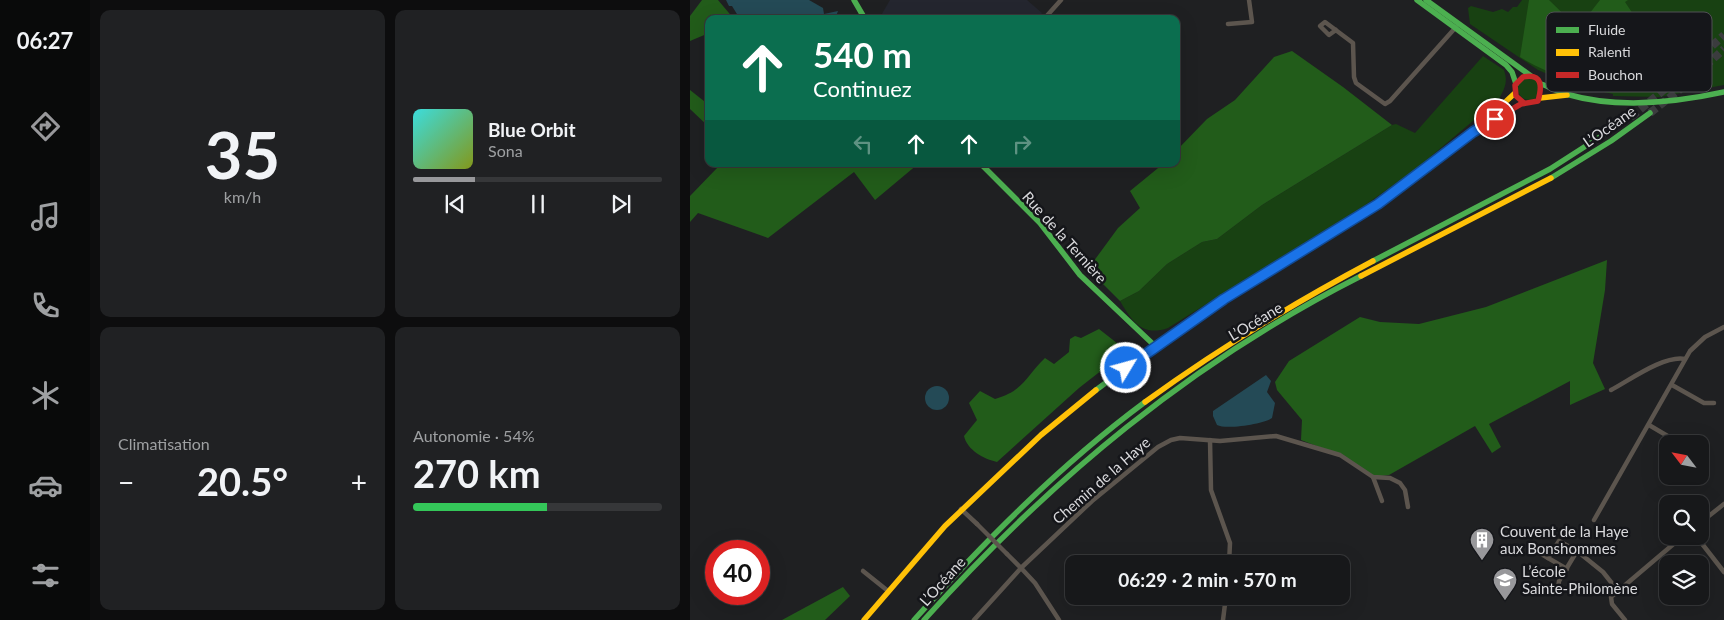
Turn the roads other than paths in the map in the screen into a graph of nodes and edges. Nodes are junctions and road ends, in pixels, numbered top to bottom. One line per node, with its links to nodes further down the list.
1 (854, 0): 6 (main road)
2 (1061, 0): 7 (street)
3 (1249, 0): 8 (street)
4 (1417, 0): 9 (main road)
5 (1426, 0): 11 (main road)
6 (863, 15)
7 (1048, 15)
8 (1228, 24)
9 (1456, 27): 10 (street); 12 (main road)
10 (1336, 30)
11 (1530, 76): 12 (main road); 13 (main road)
12 (1516, 84): 17 (main road)
13 (1541, 84): 14 (main road); 19 (main road)
14 (1546, 86)
15 (1562, 92): 18 (main road)
16 (1724, 92): 18 (main road)
17 (1515, 93): 20 (main road); 23 (main road)
18 (1570, 95): 19 (main road)
19 (1540, 98): 20 (main road)
20 (1524, 103): 23 (main road)
21 (1650, 113): 57 (main road, L’Océane)
22 (1631, 117): 56 (main road, L’Océane)
23 (1473, 132): 26 (main road)
24 (984, 167): 26 (main road, Rue de la Ternière)
25 (1724, 328): 27 (street)
26 (1155, 346): 38 (main road)
27 (1685, 360): 28 (street); 29 (street)
28 (1672, 385): 30 (street); 31 (street)
29 (1611, 390)
30 (1714, 403)
31 (1649, 425): 32 (street); 40 (street)
32 (1666, 435)
33 (1210, 440): 34 (street, Chemin de la Haye); 45 (street); 47 (street, Chemin de la Haye)
34 (1373, 477): 35 (street); 37 (street, Chemin de la Haye)
35 (1382, 501)
36 (1724, 504): 39 (street)
37 (1408, 508)
38 (961, 509): 47 (street, bridge); 52 (main road)
39 (1709, 516)
40 (1594, 520)
41 (1672, 545): 53 (street)
42 (1703, 545): 50 (street)
43 (1530, 547): 46 (street)
44 (1577, 551): 46 (street); 48 (street); 53 (street)
45 (1229, 555)
46 (1548, 558): 48 (street)
47 (1021, 568): 58 (street, Chemin de la Haye); 59 (street)
48 (1567, 569): 51 (street)
49 (863, 571): 52 (street)
50 (1724, 572)
51 (1558, 589)
52 (888, 591): 55 (main road)
53 (1618, 591): 61 (street)
54 (1225, 605): 60 (street)
55 (864, 620)
56 (914, 620)
57 (924, 620)
58 (974, 620)
59 (1059, 620)
60 (1223, 620)
61 (1624, 620)

